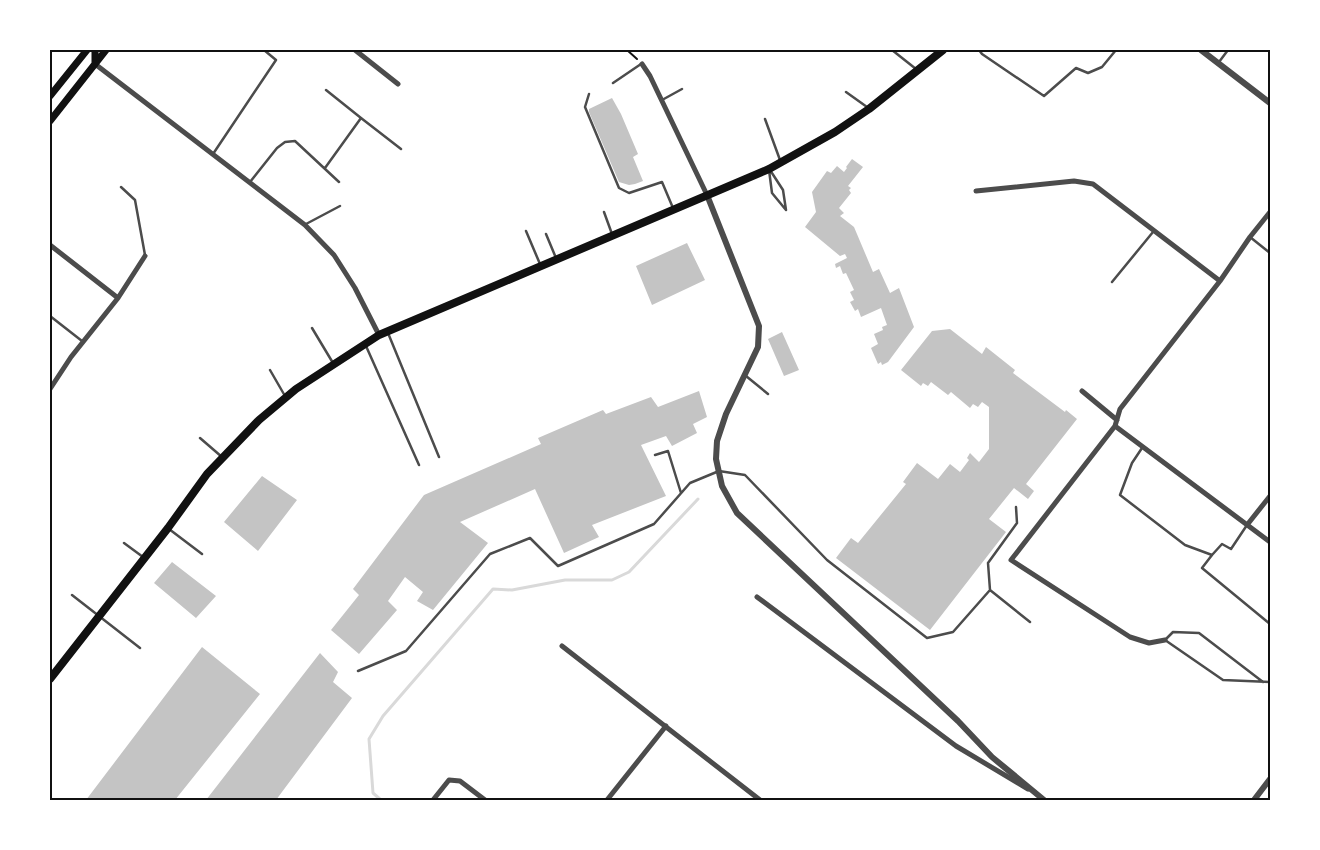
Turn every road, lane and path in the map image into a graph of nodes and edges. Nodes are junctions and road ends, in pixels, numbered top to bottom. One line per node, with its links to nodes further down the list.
1 (87, 50): 23 (main road)
2 (96, 50): 14 (main road)
3 (106, 50): 14 (main road)
4 (264, 50): 31 (lane)
5 (355, 50): 18 (street)
6 (627, 50): 15 (path)
7 (892, 50): 16 (lane)
8 (943, 50): 16 (main road)
9 (980, 50): 10 (lane)
10 (1116, 50)
11 (1201, 50): 13 (street)
12 (1228, 50): 13 (lane)
13 (1218, 63): 25 (street)
14 (95, 64): 29 (main road); 31 (street)
15 (642, 64): 17 (lane); 24 (street)
16 (917, 70): 26 (main road)
17 (613, 83)
18 (398, 84)
19 (682, 89): 24 (lane)
20 (326, 90): 27 (lane)
21 (846, 92): 26 (lane)
22 (589, 94): 41 (lane)
23 (50, 96)
24 (662, 100): 39 (street)
25 (1270, 103)
26 (869, 108): 32 (main road)
27 (362, 118): 30 (lane); 33 (lane)
28 (766, 119): 32 (lane)
29 (50, 121)
30 (401, 149)
31 (213, 154): 35 (street)
32 (781, 162): 34 (main road)
33 (325, 168): 35 (lane); 36 (lane)
34 (769, 169): 34 (lane); 39 (main road)
35 (250, 182): 44 (street)
36 (339, 182)
37 (121, 187): 52 (lane)
38 (976, 192): 46 (street)
39 (707, 195): 41 (main road); 66 (street)
40 (340, 206): 44 (lane)
41 (674, 209): 48 (main road)
42 (604, 212): 48 (lane)
43 (1270, 212): 49 (street)
44 (305, 225): 61 (street)
45 (526, 230): 54 (lane)
46 (1154, 231): 55 (street); 56 (lane)
47 (546, 234): 53 (lane)
48 (613, 235): 53 (main road)
49 (1250, 238): 51 (lane); 55 (street)
50 (50, 245): 57 (street)
51 (1270, 253)
52 (145, 256): 57 (street)
53 (556, 260): 54 (main road)
54 (541, 266): 60 (main road)
55 (1220, 281): 71 (street)
56 (1112, 282)
57 (118, 298): 62 (street)
58 (50, 316): 62 (lane)
59 (312, 328): 64 (lane)
60 (388, 332): 61 (main road); 77 (lane)
61 (379, 336): 63 (main road)
62 (83, 342): 67 (street)
63 (366, 344): 64 (main road); 78 (lane)
64 (334, 365): 70 (main road)
65 (270, 370): 70 (lane)
66 (745, 375): 69 (lane); 79 (street)
67 (50, 389)
68 (1082, 391): 71 (street)
69 (768, 394)
70 (286, 398): 76 (main road)
71 (1117, 420): 72 (street)
72 (1115, 426): 74 (street); 96 (street)
73 (200, 438): 76 (lane)
74 (1143, 447): 83 (street); 88 (lane)
75 (655, 455): 80 (lane)
76 (223, 457): 84 (main road)
77 (438, 457)
78 (419, 465)
79 (719, 471): 80 (lane); 90 (lane); 105 (street)
80 (681, 493): 99 (lane)
81 (1270, 496): 83 (street)
82 (1016, 507): 90 (lane)
83 (1248, 526): 85 (street); 88 (lane)
84 (168, 528): 87 (lane); 89 (main road)
85 (1270, 542)
86 (124, 543): 89 (lane)
87 (202, 554)
88 (1212, 555): 95 (lane)
89 (144, 558): 93 (main road)
90 (990, 590): 94 (lane)
91 (72, 595): 93 (lane)
92 (757, 597): 105 (street)
93 (99, 616): 98 (lane); 100 (main road)
94 (1030, 622)
95 (1270, 624)
96 (1165, 640): 101 (lane); 101 (lane)
97 (562, 646): 103 (street)
98 (140, 648)
99 (358, 671)
100 (50, 679)
101 (1263, 682): 102 (lane)
102 (1270, 682)
103 (666, 726): 108 (street); 109 (street)
104 (1270, 779): 110 (street)
105 (1042, 799)
106 (434, 800): 107 (street)
107 (485, 800)
108 (607, 800)
109 (760, 800)
110 (1254, 800)

